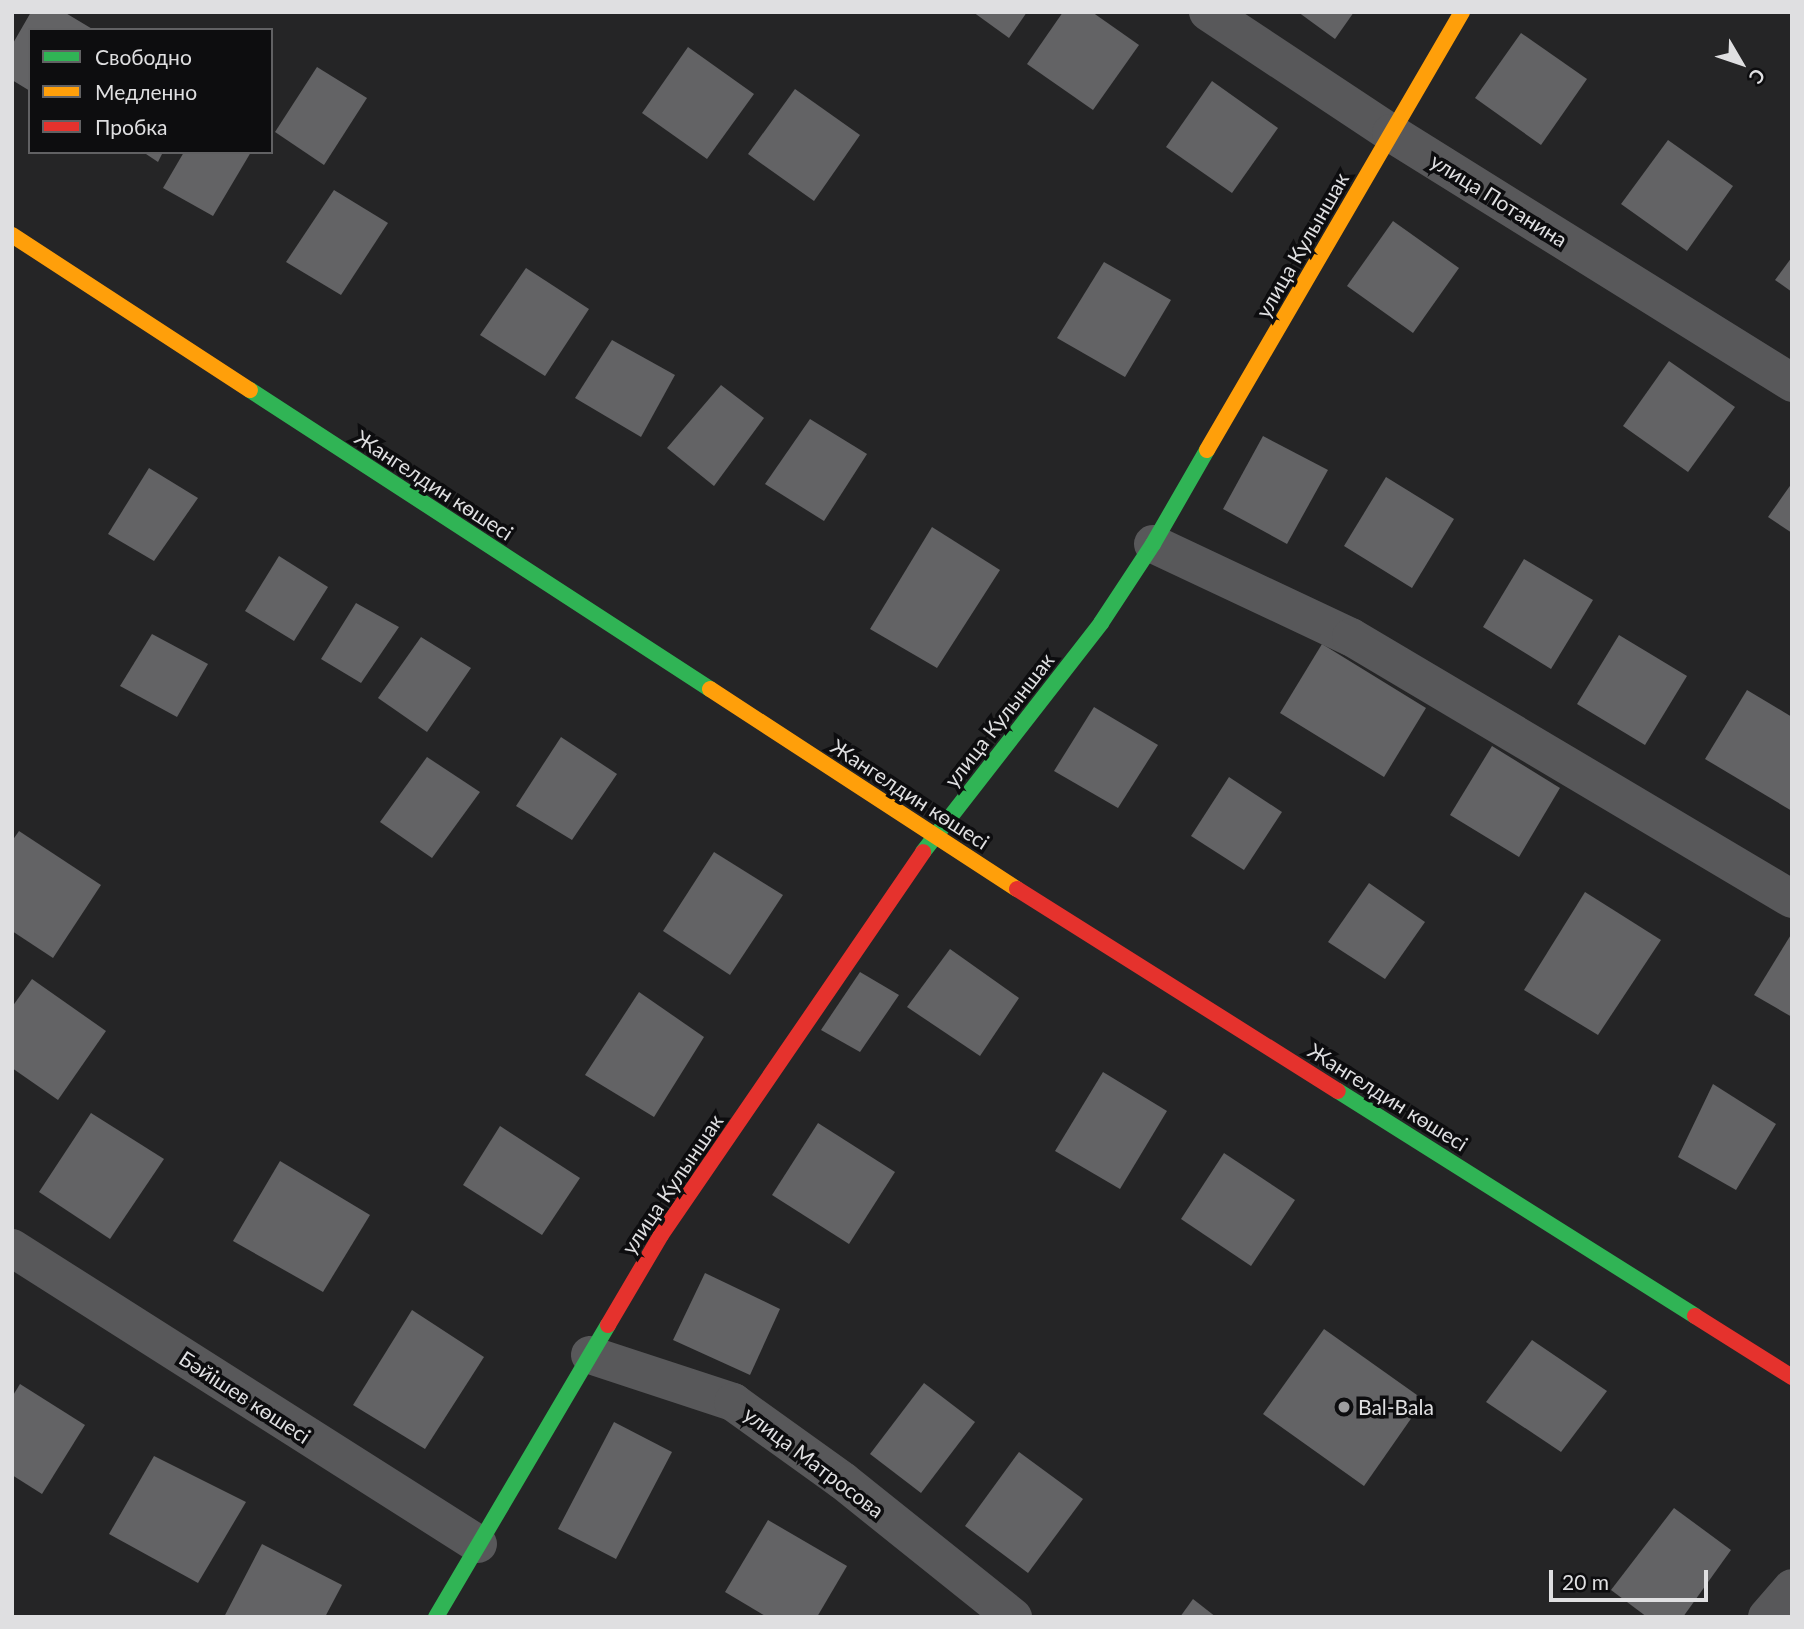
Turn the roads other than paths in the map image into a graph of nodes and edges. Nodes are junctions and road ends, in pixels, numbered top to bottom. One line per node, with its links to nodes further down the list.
1 (1208, 12): 3 (street, улица Потанина)
2 (1462, 12): 3 (main road, улица Кулыншак)
3 (1391, 133): 5 (street, улица Потанина); 6 (main road, улица Кулыншак)
4 (12, 235): 7 (main road, Жангелдин көшесі)
5 (1792, 383)
6 (1153, 544): 7 (main road, улица Кулыншак); 8 (street)
7 (935, 835): 10 (main road, улица Кулыншак); 11 (main road, Жангелдин көшесі)
8 (1792, 900)
9 (12, 1248): 12 (street, Бәйішев көшесі)
10 (590, 1355): 12 (main road, улица Кулыншак); 15 (street, улица Матросова)
11 (1792, 1377)
12 (478, 1544): 14 (main road, улица Кулыншак)
13 (1792, 1588): 16 (street)
14 (436, 1617)
15 (1013, 1617)
16 (1767, 1617)

